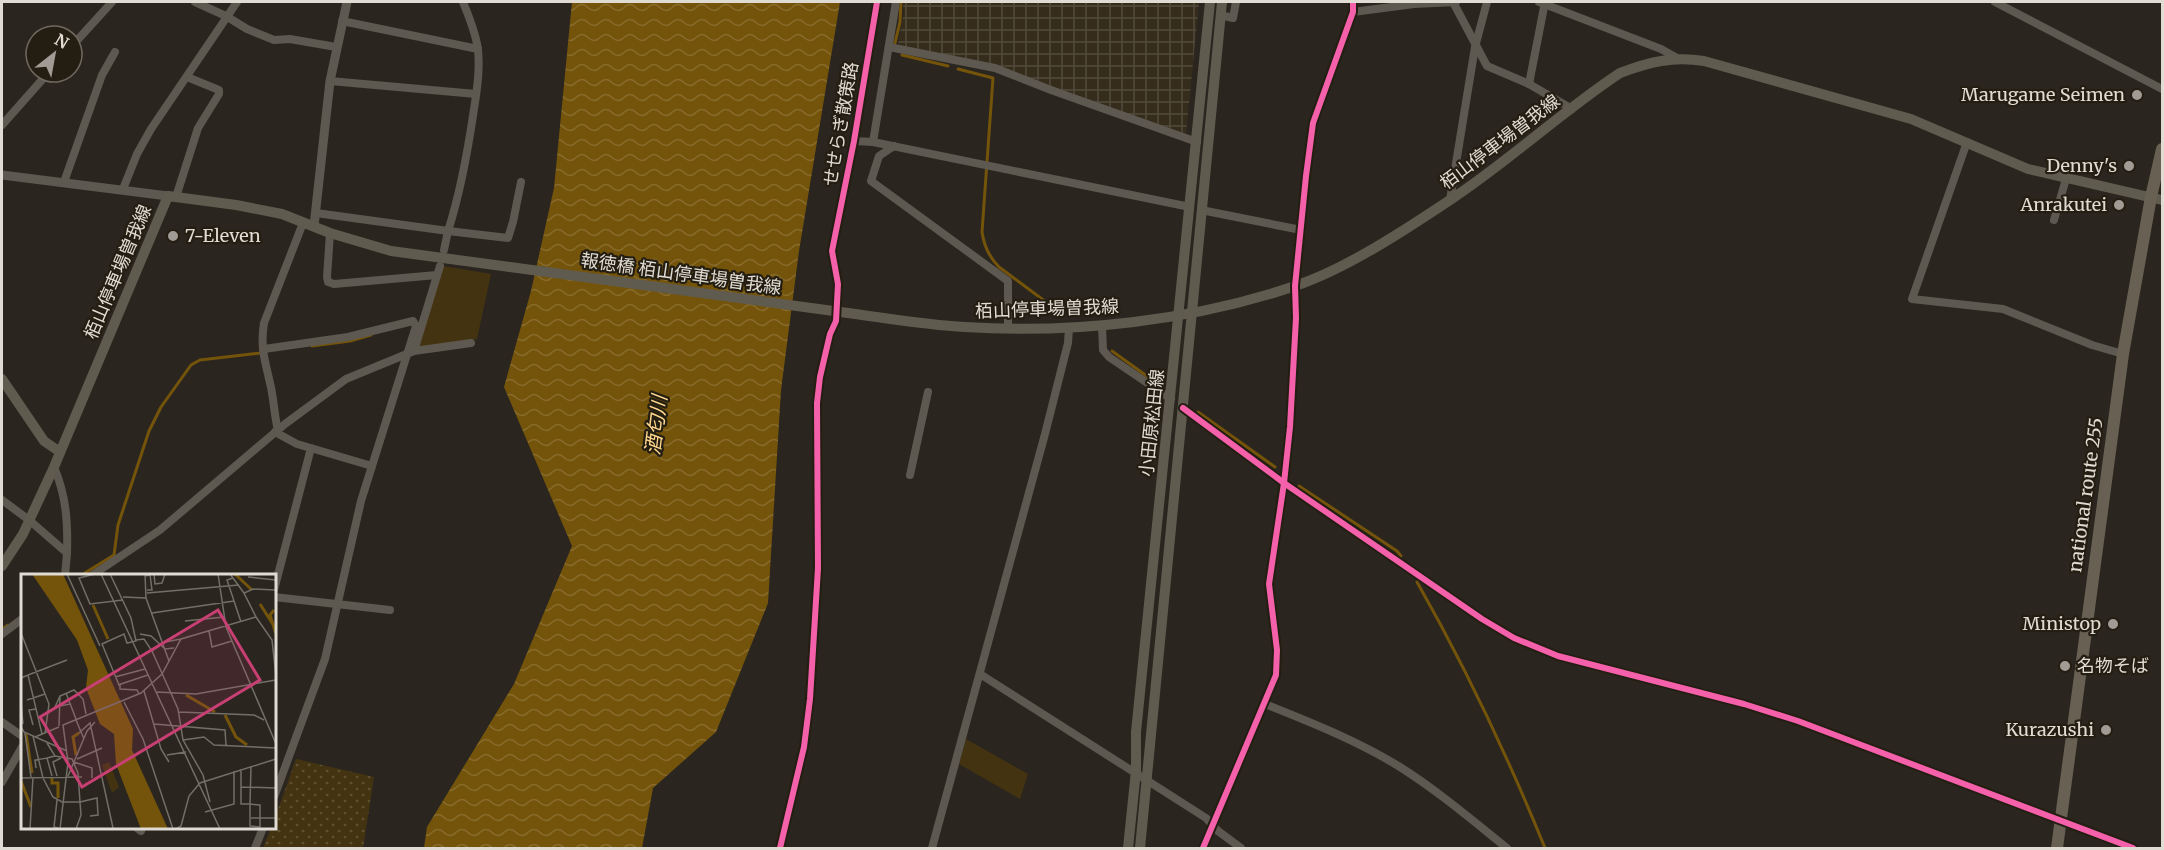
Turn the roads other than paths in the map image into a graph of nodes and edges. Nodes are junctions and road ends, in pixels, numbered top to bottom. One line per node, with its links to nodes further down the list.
1 (112, 2): 20 (street)
2 (195, 2): 18 (street)
3 (237, 2): 18 (street)
4 (347, 2): 19 (street)
5 (463, 2): 24 (street)
6 (877, 2): 37 (street, せせらぎ散策路)
7 (896, 2): 22 (street)
8 (1210, 2): 39 (main road, 小田原松田線)
9 (1222, 2): 17 (main road, 小田原松田線)
10 (1236, 2): 17 (street)
11 (1353, 2): 16 (street)
12 (1455, 2): 16 (street); 23 (street)
13 (1487, 2): 23 (street)
14 (1542, 2): 26 (street); 32 (street)
15 (1995, 2): 33 (street)
16 (1353, 12): 57 (street)
17 (1220, 15): 52 (main road, 小田原松田線)
18 (226, 16): 21 (street); 29 (street)
19 (342, 21): 21 (street); 24 (street)
20 (84, 33)
21 (336, 47): 30 (street)
22 (889, 47): 27 (street); 38 (street)
23 (1475, 47): 32 (street); 50 (street)
24 (478, 49): 34 (street)
25 (116, 52): 45 (street)
26 (1677, 58): 35 (main road, 栢山停車場曽我線); 40 (main road, 栢山停車場曽我線)
27 (955, 60): 28 (street); 39 (street)
28 (953, 71)
29 (187, 77): 47 (street); 48 (street)
30 (330, 81): 34 (street); 53 (street)
31 (38, 84): 36 (street)
32 (1529, 84): 35 (street)
33 (2163, 89)
34 (476, 94): 58 (street)
35 (1572, 109): 50 (main road, 栢山停車場曽我線)
36 (2, 125)
37 (854, 141): 38 (street); 65 (street, せせらぎ散策路)
38 (873, 141): 41 (street)
39 (1197, 142): 51 (main road, 小田原松田線)
40 (1967, 142): 44 (main road, 栢山停車場曽我線); 77 (street)
41 (894, 146): 51 (street); 73 (street)
42 (2163, 149): 49 (highway, national route 255)
43 (2, 175): 45 (street)
44 (2066, 178): 49 (main road, 栢山停車場曽我線); 54 (street)
45 (64, 182): 47 (street)
46 (521, 182): 58 (street)
47 (123, 189): 48 (street)
48 (172, 196): 55 (main road, 栢山停車場曽我線); 84 (main road, 栢山停車場曽我線)
49 (2157, 198): 77 (highway, national route 255)
50 (1450, 200): 64 (main road, 栢山停車場曽我線)
51 (1190, 207): 68 (main road, 小田原松田線)
52 (1201, 210): 57 (street); 66 (main road, 小田原松田線)
53 (316, 213): 56 (street); 58 (street)
54 (2054, 220)
55 (303, 223): 56 (main road, 栢山停車場曽我線); 75 (street)
56 (314, 226): 59 (main road, 栢山停車場曽我線)
57 (1301, 230): 64 (street)
58 (448, 231): 60 (street)
59 (330, 233): 62 (main road, 栢山停車場曽我線); 63 (street)
60 (444, 250)
61 (440, 266): 63 (street)
62 (510, 267): 67 (main road, 報徳橋 栢山停車場曽我線, bridge)
63 (437, 275): 71 (street)
64 (1295, 286): 66 (main road, 栢山停車場曽我線); 88 (street)
65 (837, 293)
66 (1192, 311): 68 (main road, 栢山停車場曽我線); 81 (main road, 小田原松田線)
67 (848, 313): 73 (main road, 栢山停車場曽我線)
68 (1179, 315): 70 (main road, 栢山停車場曽我線); 80 (main road, 小田原松田線)
69 (836, 321): 114 (street)
70 (1099, 325): 72 (main road, 栢山停車場曽我線); 80 (street)
71 (419, 327): 75 (street); 76 (street)
72 (1071, 327): 73 (main road, 栢山停車場曽我線); 101 (street)
73 (1008, 329)
74 (471, 343): 76 (street)
75 (264, 349): 82 (street)
76 (411, 352): 82 (street); 85 (street)
77 (2123, 354): 110 (highway, national route 255)
78 (2, 380): 84 (main road)
79 (928, 392): 87 (street)
80 (1171, 399): 106 (main road, 小田原松田線)
81 (1183, 408): 88 (street); 107 (main road, 小田原松田線)
82 (277, 431): 83 (street); 94 (street)
83 (311, 448): 85 (street); 95 (street)
84 (60, 452): 86 (main road, 栢山停車場曽我線)
85 (372, 466): 97 (street)
86 (54, 467): 90 (main road, 栢山停車場曽我線); 91 (street)
87 (910, 475)
88 (1284, 483): 102 (street); 110 (street)
89 (2, 500): 90 (street)
90 (29, 520): 91 (street); 92 (main road, 栢山停車場曽我線)
91 (67, 553): 93 (street)
92 (2, 566)
93 (65, 574)
94 (94, 574)
95 (276, 582)
96 (276, 597): 97 (street)
97 (337, 604): 98 (street); 109 (street)
98 (390, 610)
99 (21, 620): 100 (street)
100 (2, 634)
101 (980, 674): 106 (street); 115 (street)
102 (1265, 704): 111 (street); 120 (street)
103 (2, 722): 104 (street)
104 (21, 735)
105 (21, 749): 108 (street)
106 (1136, 771): 107 (street); 116 (main road, 小田原松田線)
107 (1147, 781): 111 (street); 117 (main road, 小田原松田線)
108 (2, 782)
109 (276, 792)
110 (2061, 821): 121 (highway, national route 255); 122 (street)
111 (1213, 824): 118 (street); 119 (street)
112 (263, 829): 113 (street)
113 (255, 849)
114 (780, 849)
115 (932, 849)
116 (1128, 849)
117 (1140, 849)
118 (1203, 849)
119 (1242, 849)
120 (1507, 849)
121 (2057, 849)
122 (2133, 849)

